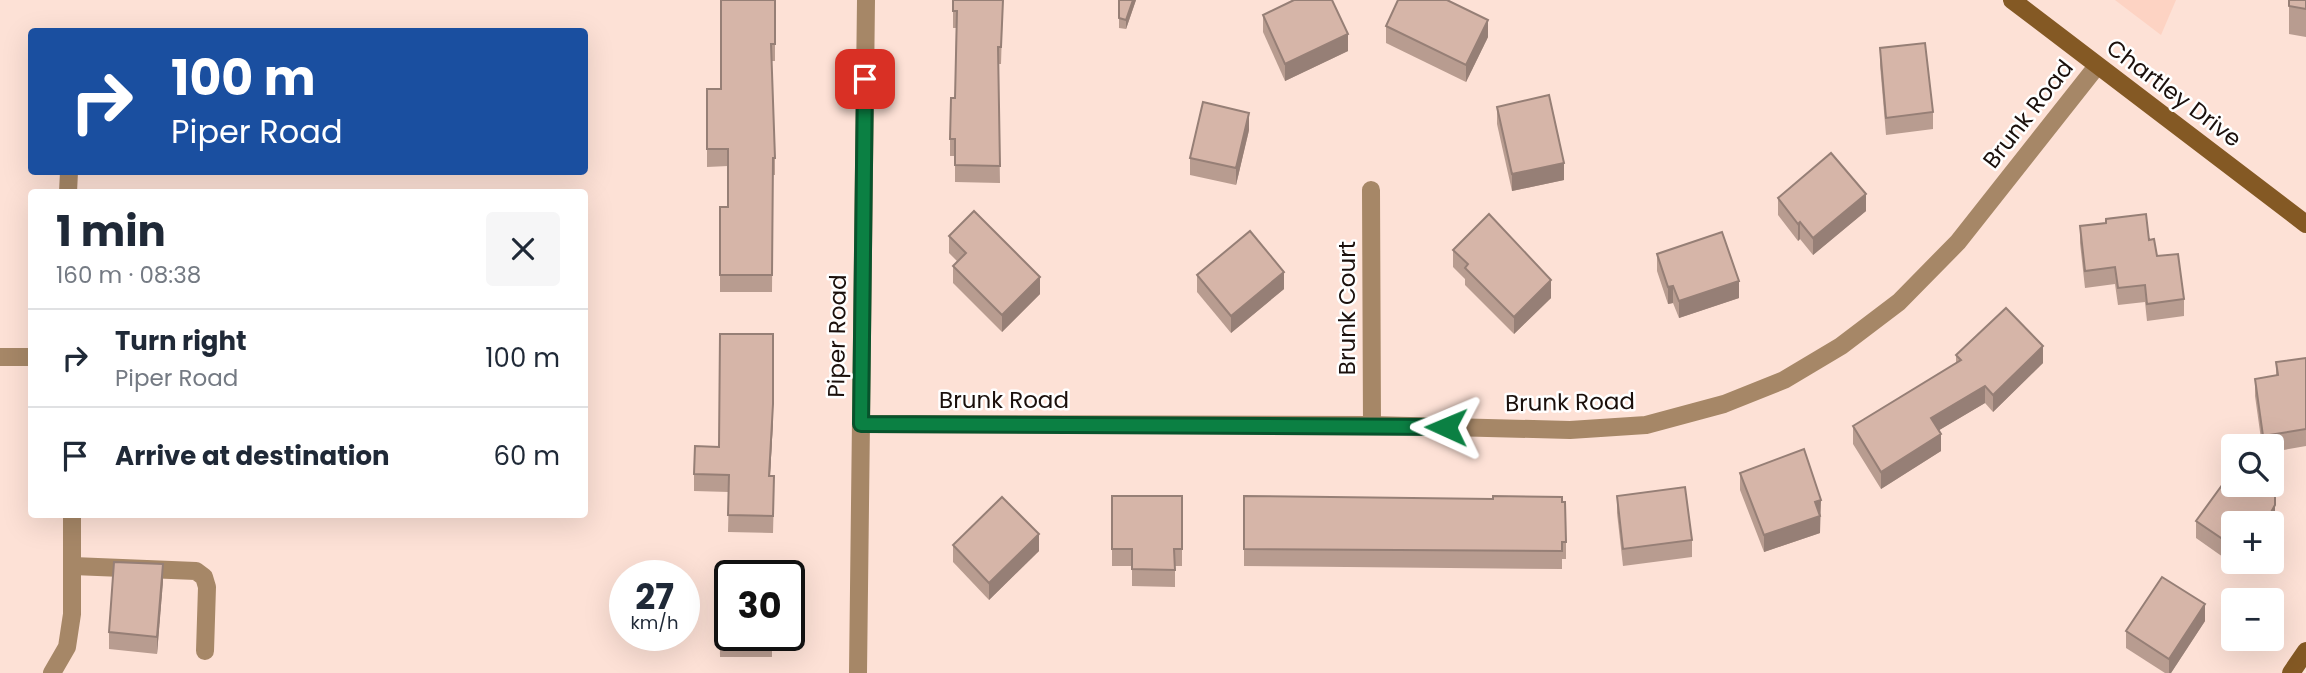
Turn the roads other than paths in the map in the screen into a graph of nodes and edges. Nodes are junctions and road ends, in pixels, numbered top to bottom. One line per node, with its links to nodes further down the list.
1 (866, 0): 8 (street, Piper Road)
2 (2012, 0): 3 (street, Chartley Drive)
3 (2097, 66): 5 (street, Chartley Drive); 9 (street, Brunk Road)
4 (1371, 190): 9 (street, Brunk Court)
5 (2306, 224)
6 (0, 357): 7 (street)
7 (28, 357)
8 (861, 424): 9 (street, Brunk Road); 15 (street, Piper Road)
9 (1372, 425)
10 (72, 518): 11 (street)
11 (73, 566): 12 (street); 14 (street)
12 (205, 651)
13 (2306, 651): 16 (street)
14 (52, 673)
15 (858, 673)
16 (2291, 673)

